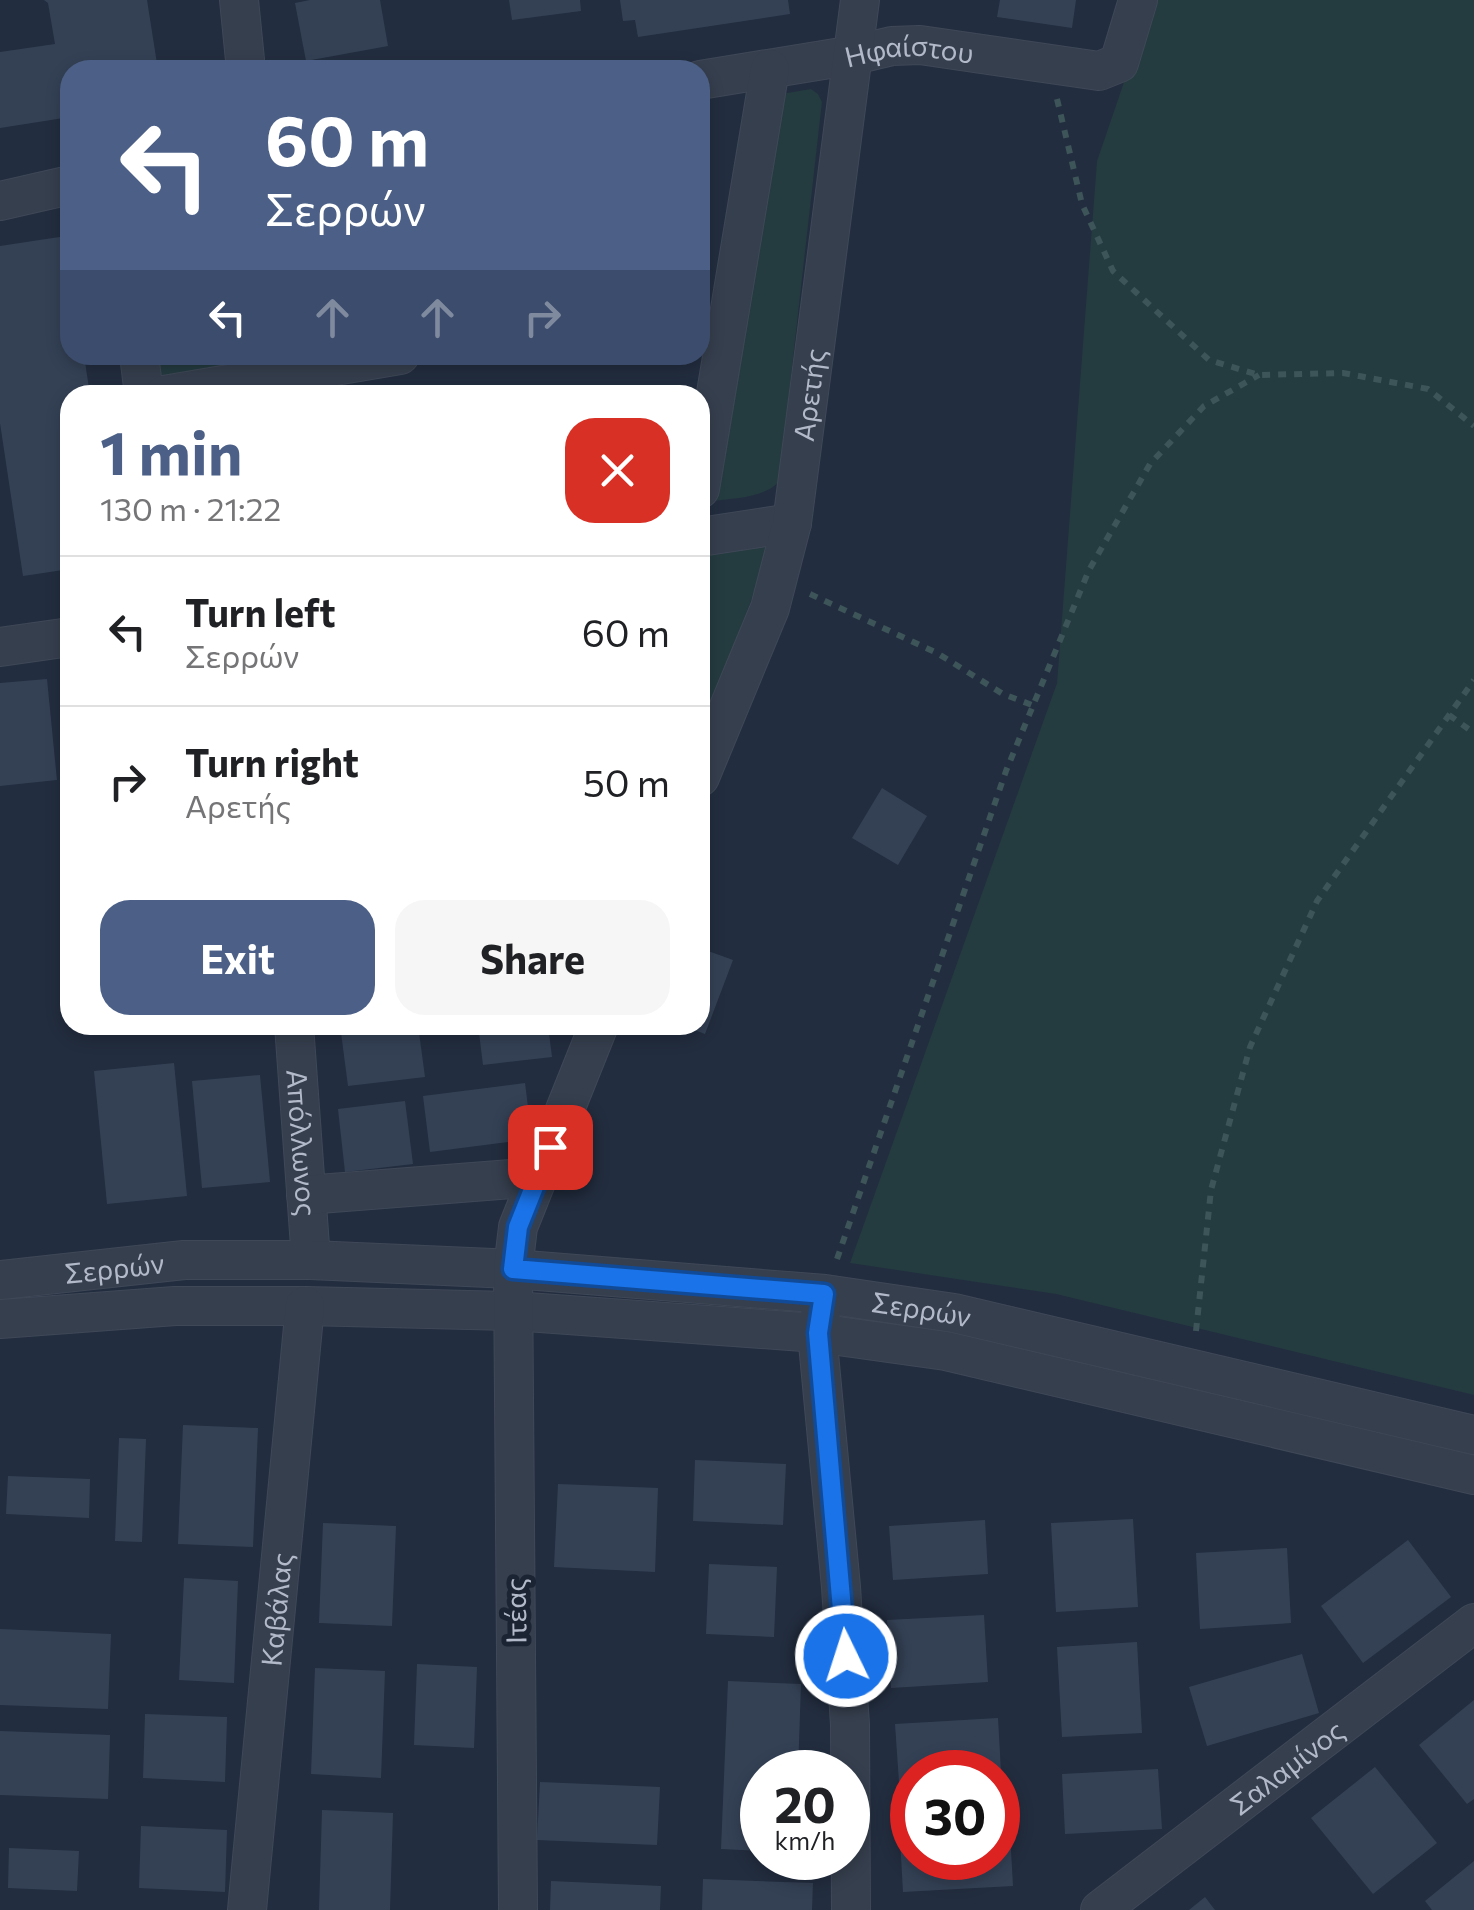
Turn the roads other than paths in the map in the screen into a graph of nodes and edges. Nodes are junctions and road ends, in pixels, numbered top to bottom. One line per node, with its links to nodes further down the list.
1 (239, 0): 5 (street)
2 (860, 0): 4 (street, Αρετής)
3 (1138, 0): 4 (street, Ηφαίστου)
4 (854, 55): 6 (street, Ηφαίστου); 13 (street, Αρετής)
5 (245, 60)
6 (770, 69): 7 (street, Ηφαίστου); 12 (street)
7 (710, 78)
8 (60, 188): 9 (street)
9 (0, 201)
10 (357, 365): 11 (street)
11 (271, 385)
12 (710, 429)
13 (792, 523): 14 (street); 17 (street, Αρετής)
14 (710, 536)
15 (60, 639): 16 (street)
16 (0, 648)
17 (710, 752)
18 (295, 1035): 21 (street, Απόλλωνος)
19 (595, 1035): 20 (street)
20 (538, 1178): 21 (street); 23 (street)
21 (306, 1195): 22 (street, Απόλλωνος)
22 (311, 1260): 23 (street, Σερρών); 24 (street, Σερρών)
23 (513, 1269): 25 (street, Σερρών); 27 (street)
24 (0, 1280)
25 (824, 1294): 29 (street); 30 (street, Σερρών)
26 (305, 1306): 27 (street, Σερρών); 28 (street, Σερρών); 33 (street, Καβάλας)
27 (513, 1311): 29 (street, Σερρών); 34 (street, Ιτέας)
28 (0, 1319)
29 (818, 1333): 31 (street, Σερρών); 35 (street)
30 (1474, 1436)
31 (1474, 1475)
32 (1474, 1623): 36 (street, Σαλαμίνος)
33 (247, 1910)
34 (518, 1910)
35 (852, 1910)
36 (1100, 1910)

